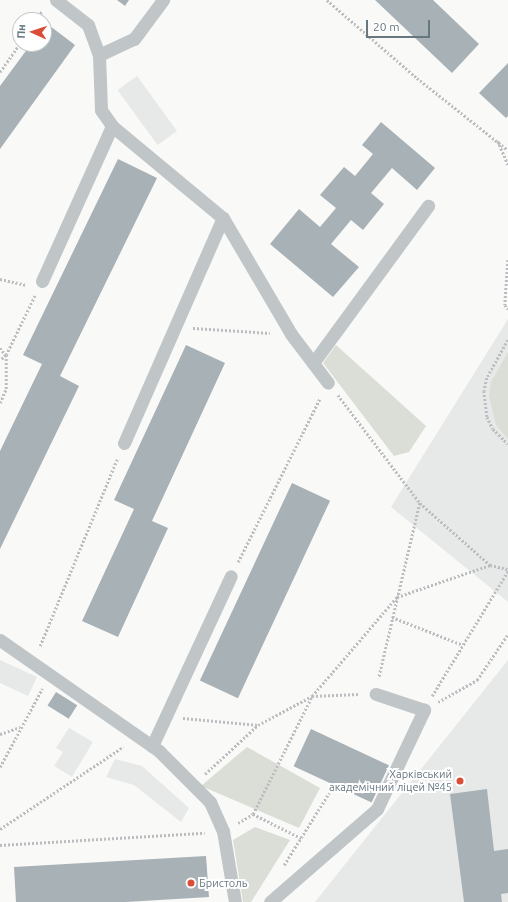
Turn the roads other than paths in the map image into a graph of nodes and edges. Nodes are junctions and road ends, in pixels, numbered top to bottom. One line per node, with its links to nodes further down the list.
1 (56, 0): 3 (lane)
2 (164, 0): 3 (lane)
3 (99, 55): 4 (lane)
4 (112, 126): 6 (lane); 7 (lane)
5 (428, 206): 8 (lane)
6 (223, 218): 8 (lane); 10 (lane)
7 (40, 285)
8 (313, 363): 9 (lane)
9 (328, 383)
10 (124, 443)
11 (231, 576): 14 (lane)
12 (0, 640): 14 (lane)
13 (376, 694): 16 (lane)
14 (152, 746): 15 (lane)
15 (235, 902)
16 (270, 902)

